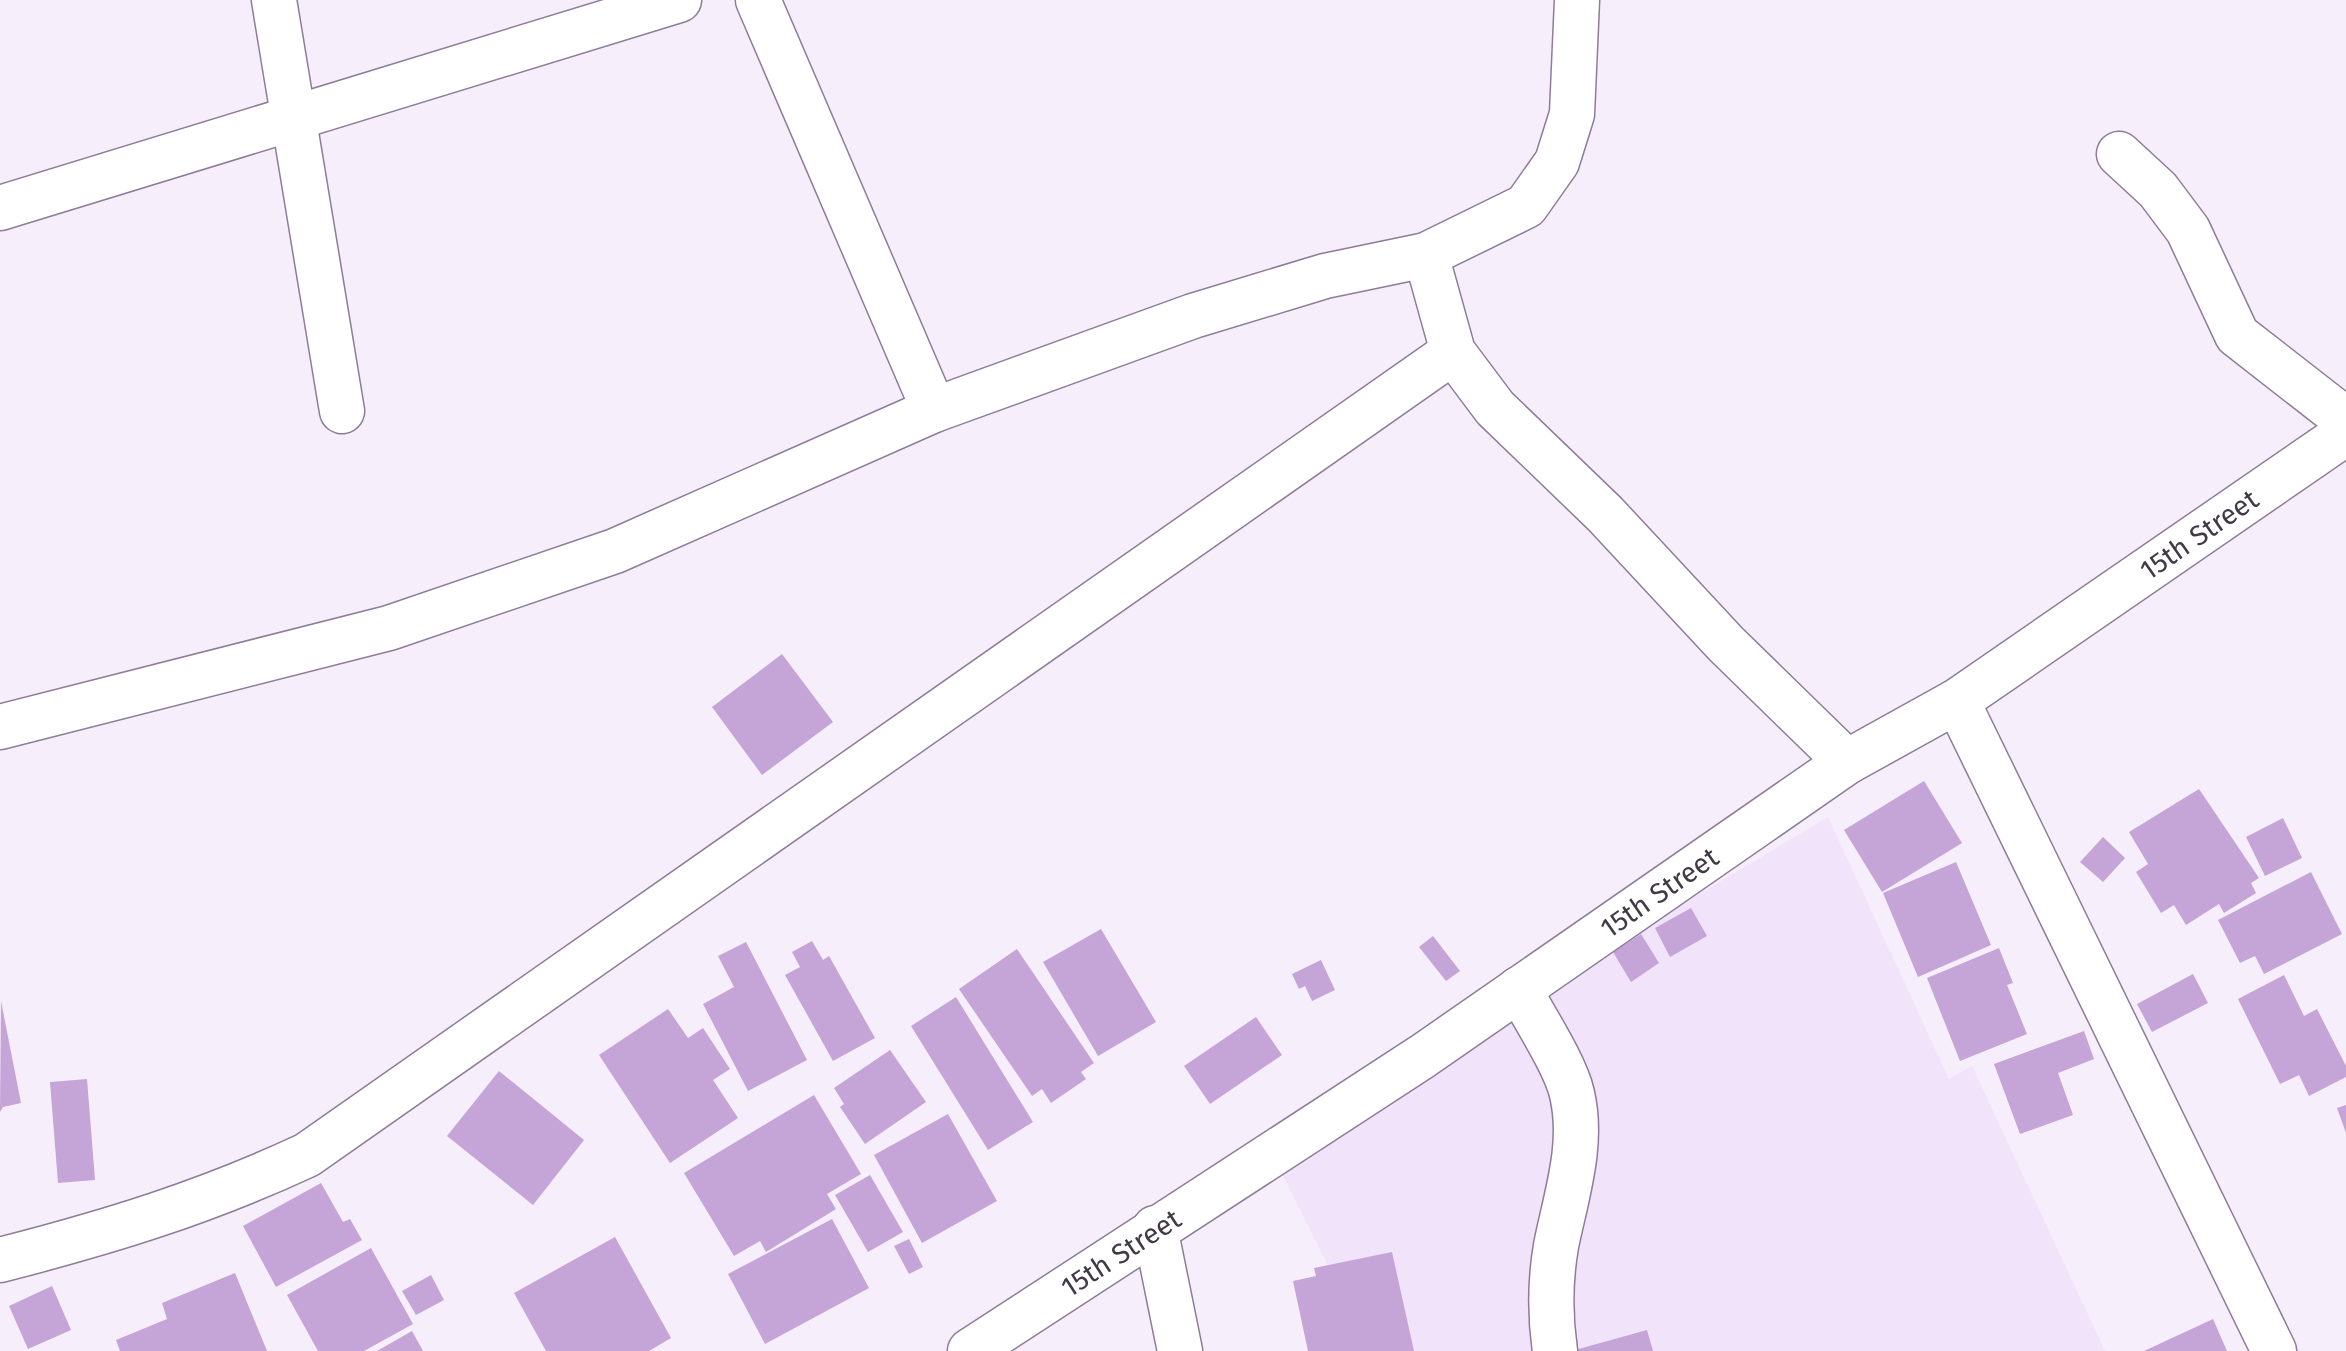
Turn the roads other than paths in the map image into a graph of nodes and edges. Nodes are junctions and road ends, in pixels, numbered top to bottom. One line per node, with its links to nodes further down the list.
1 (274, 0): 5 (street)
2 (758, 0): 10 (street)
3 (1577, 0): 8 (street)
4 (669, 1): 5 (street)
5 (293, 118): 7 (street); 11 (street)
6 (2119, 154): 12 (street)
7 (0, 208)
8 (1426, 255): 9 (street); 10 (street)
9 (1453, 352): 16 (street); 19 (street)
10 (934, 410): 15 (street)
11 (342, 411)
12 (2346, 420)
13 (2346, 433): 14 (street, 15th Street)
14 (1957, 701): 16 (street, 15th Street); 23 (street)
15 (0, 727)
16 (1847, 762): 17 (street, 15th Street)
17 (1519, 989): 18 (street, 15th Street); 22 (street)
18 (1155, 1228): 20 (street, 15th Street); 21 (street)
19 (0, 1260)
20 (970, 1351)
21 (1180, 1351)
22 (1555, 1351)
23 (2274, 1351)

